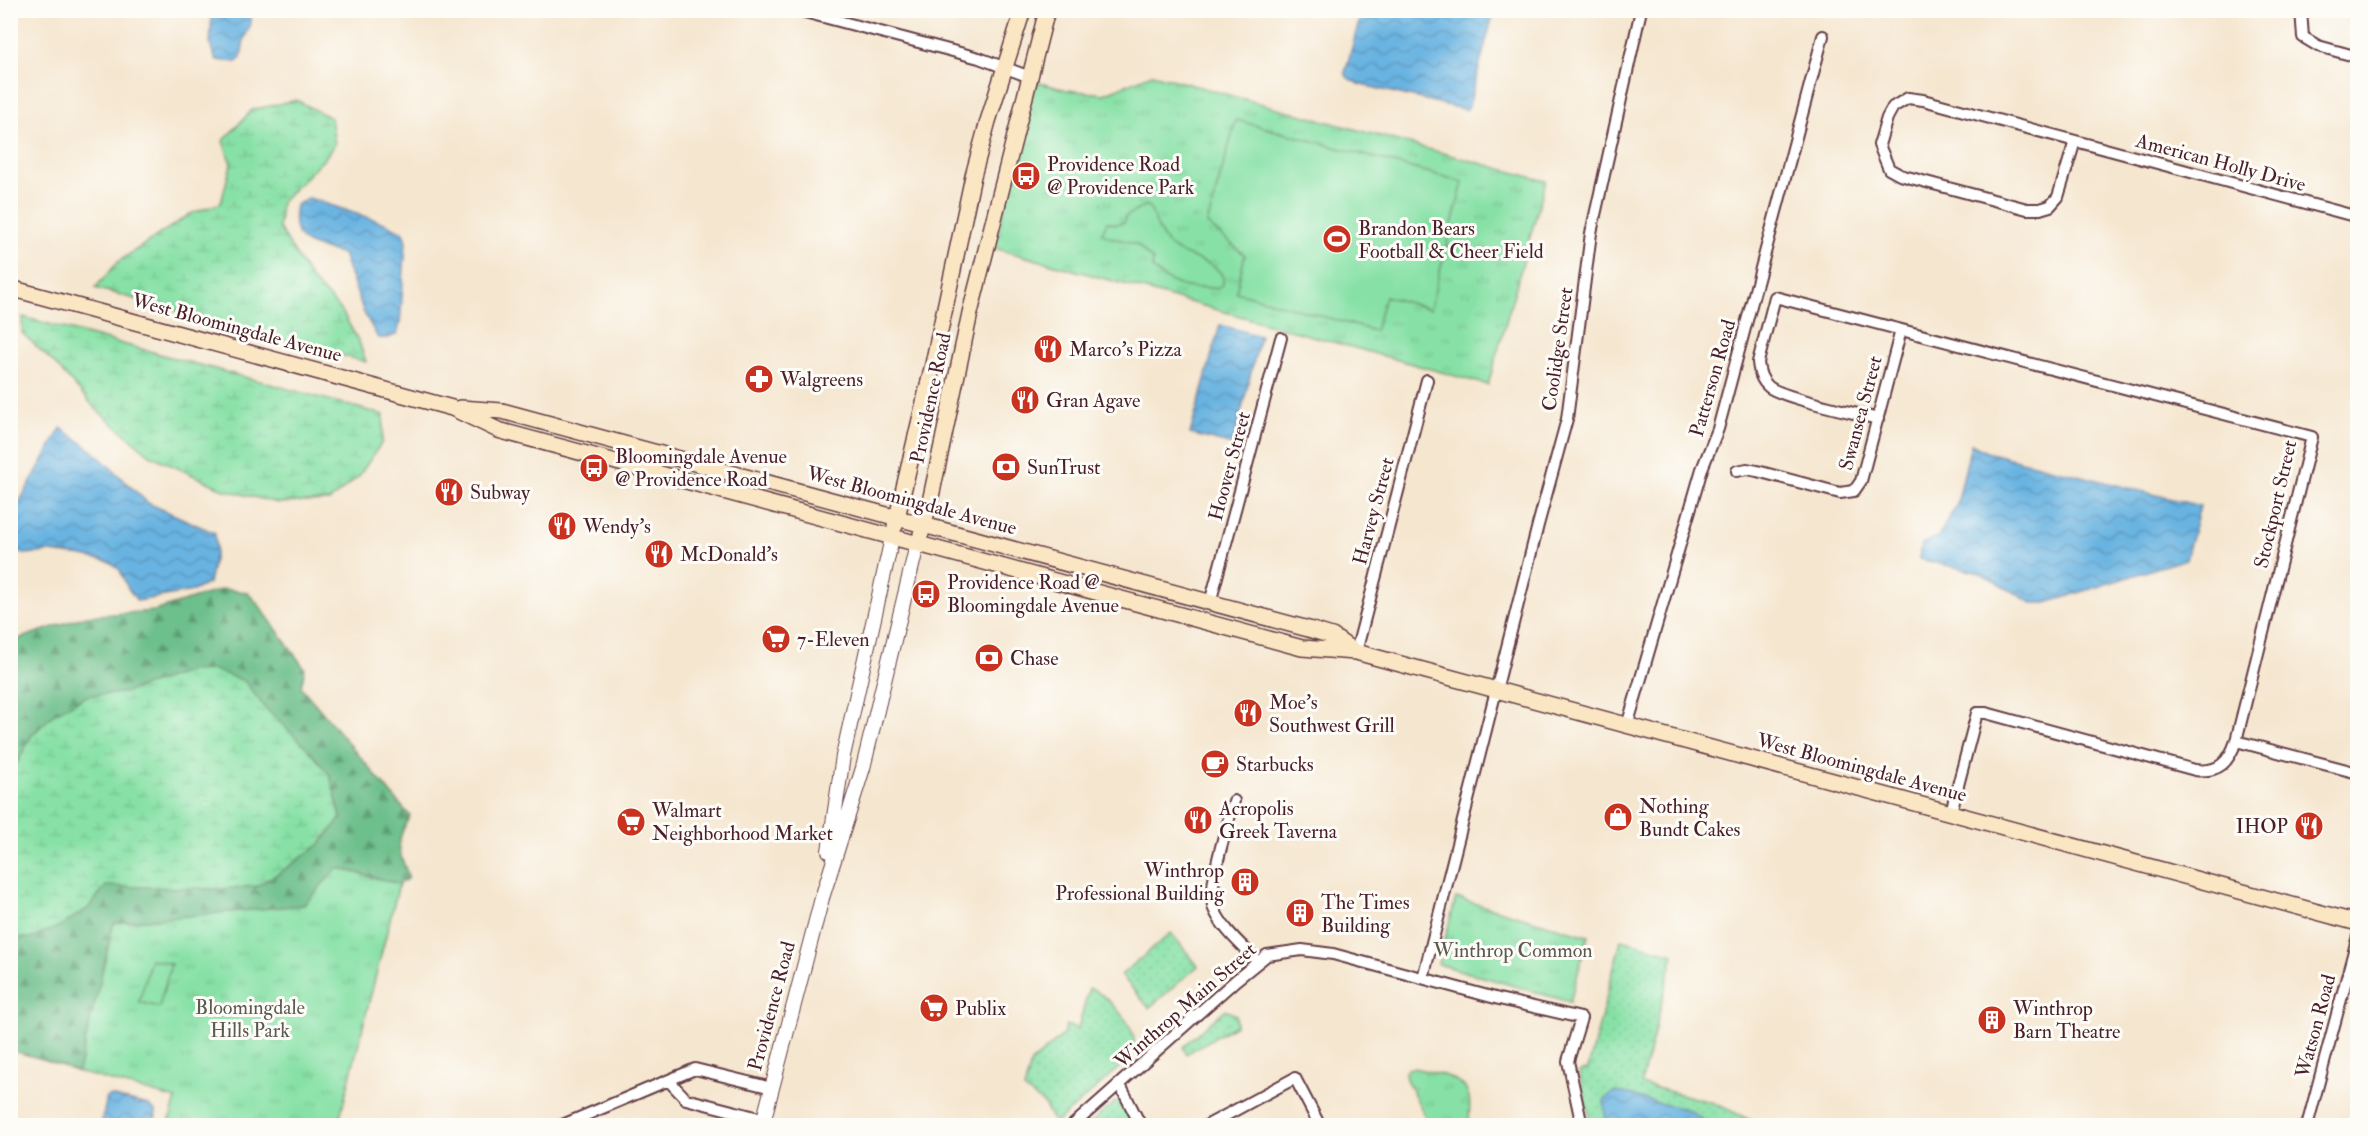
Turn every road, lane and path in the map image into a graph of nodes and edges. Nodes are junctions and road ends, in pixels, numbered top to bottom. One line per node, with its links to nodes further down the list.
1 (797, 10): 8 (street)
2 (1023, 10): 8 (main road, Providence Road)
3 (1047, 10): 9 (main road, Providence Road)
4 (1641, 10): 27 (street, Coolidge Street)
5 (2301, 10): 7 (street)
6 (1822, 36): 28 (street, Patterson Road)
7 (2358, 57)
8 (1004, 69): 9 (street); 19 (main road, Providence Road)
9 (1030, 76): 20 (main road, Providence Road)
10 (2075, 141): 10 (street, American Holly Drive); 11 (street, American Holly Drive)
11 (2358, 217)
12 (10, 288): 16 (main road, West Bloomingdale Avenue)
13 (1901, 330): 17 (street, Swansea Street); 17 (street, Stockport Street); 29 (street, Stockport Street)
14 (1281, 338): 23 (street, Hoover Street)
15 (1427, 380): 26 (street, Harvey Street)
16 (452, 408): 19 (main road, West Bloomingdale Avenue); 21 (main road, West Bloomingdale Avenue)
17 (1878, 419): 18 (street, Swansea Street)
18 (1737, 471)
19 (897, 518): 20 (main road, West Bloomingdale Avenue); 21 (main road, Providence Road)
20 (924, 525): 22 (main road, Providence Road); 23 (main road, West Bloomingdale Avenue)
21 (892, 538): 22 (main road, West Bloomingdale Avenue); 33 (street, Providence Road)
22 (917, 545): 24 (main road, West Bloomingdale Avenue); 33 (street, Providence Road)
23 (1210, 603): 25 (main road, West Bloomingdale Avenue)
24 (1214, 625): 25 (main road); 26 (main road, West Bloomingdale Avenue)
25 (1312, 630): 26 (main road, West Bloomingdale Avenue)
26 (1356, 652): 27 (main road, West Bloomingdale Avenue)
27 (1496, 690): 28 (main road, West Bloomingdale Avenue); 37 (street, Coolidge Street)
28 (1627, 726): 32 (main road, West Bloomingdale Avenue)
29 (2236, 741): 30 (street); 32 (street, Stockport Street)
30 (2358, 773)
31 (1234, 801): 36 (street)
32 (1951, 813): 34 (main road, West Bloomingdale Avenue)
33 (822, 898): 40 (street, Providence Road)
34 (2358, 922)
35 (2358, 936): 48 (street, Watson Road)
36 (1258, 962): 37 (street, Winthrop Main Street); 39 (street, Winthrop Main Street)
37 (1423, 978): 47 (street, Winthrop Main Street)
38 (669, 1081): 40 (street); 41 (street); 42 (street)
39 (1120, 1085): 43 (street, Winthrop Main Street); 44 (street)
40 (772, 1088): 41 (street, Providence Road)
41 (762, 1122)
42 (560, 1125)
43 (1072, 1125)
44 (1141, 1125)
45 (1206, 1125): 46 (street)
46 (1320, 1125)
47 (1582, 1125)
48 (2307, 1125)

